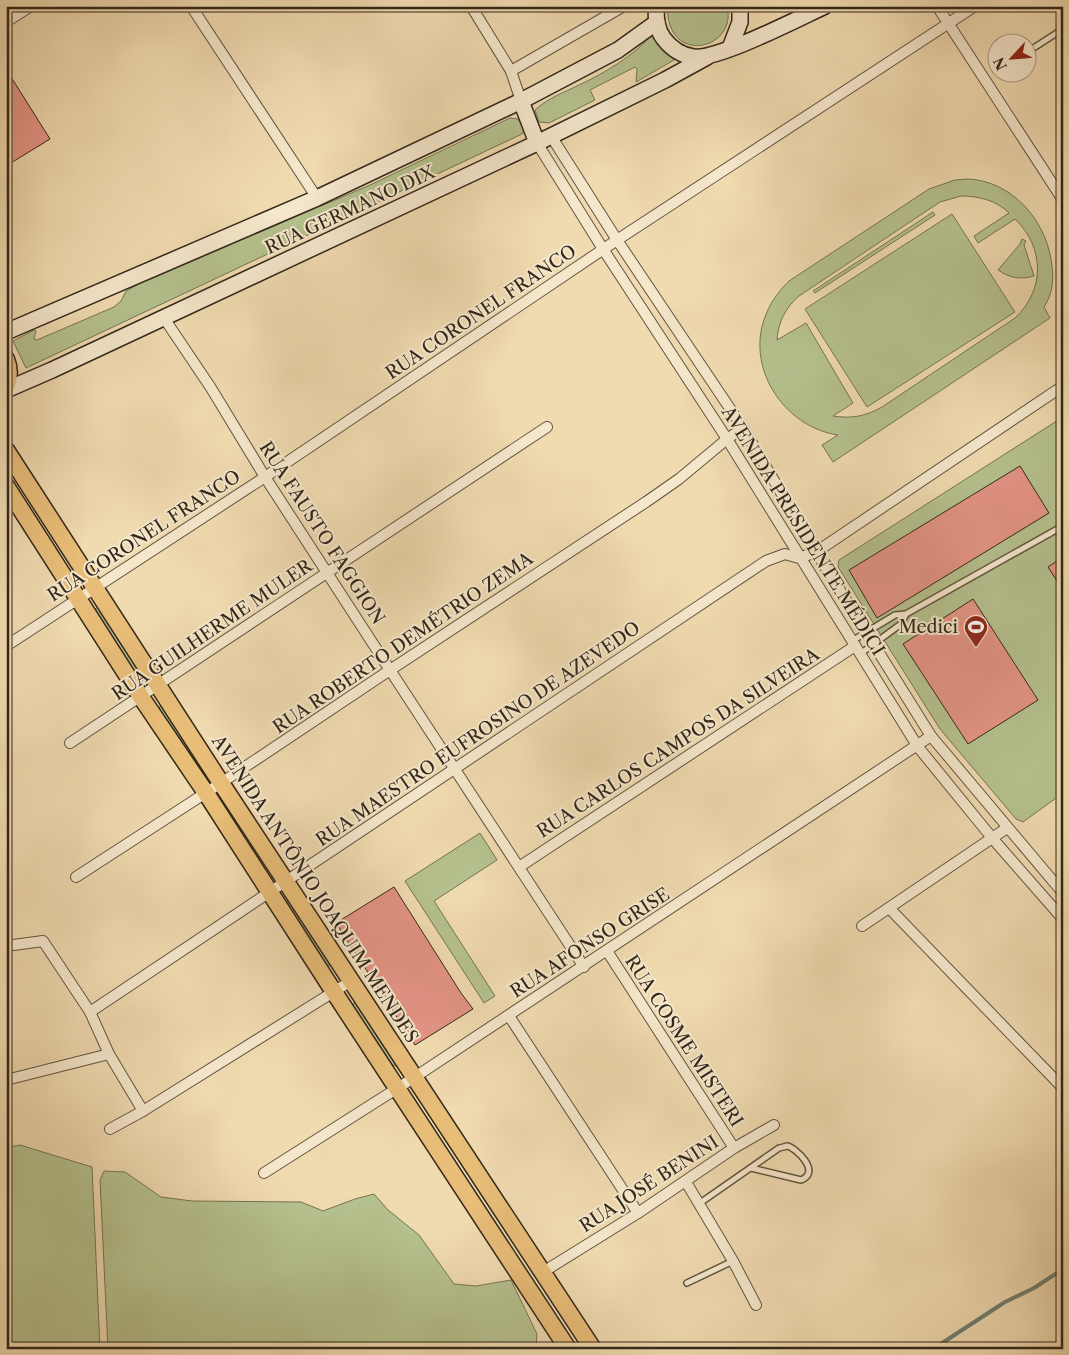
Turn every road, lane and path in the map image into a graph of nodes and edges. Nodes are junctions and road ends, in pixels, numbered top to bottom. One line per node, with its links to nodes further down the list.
1 (30, 6): 10 (street)
2 (191, 6): 21 (street)
3 (471, 6): 17 (street)
4 (624, 6): 17 (street)
5 (657, 6): 11 (main road)
6 (740, 6): 15 (main road)
7 (825, 6): 15 (main road, RUA GERMANO DIX)
8 (937, 6): 12 (street)
9 (975, 6): 12 (street, RUA CORONEL FRANCO)
10 (6, 22)
11 (657, 22): 16 (main road); 18 (main road, RUA GERMANO DIX)
12 (949, 24): 22 (street); 23 (street, RUA CORONEL FRANCO)
13 (1063, 29): 14 (lane)
14 (1036, 46)
15 (730, 48): 16 (main road, RUA GERMANO DIX)
16 (707, 57): 19 (main road, RUA GERMANO DIX)
17 (511, 71): 18 (street)
18 (521, 101): 20 (main road); 21 (main road, RUA GERMANO DIX)
19 (552, 136): 20 (main road, RUA GERMANO DIX); 23 (street, AVENIDA PRESIDENTE MÉDICI)
20 (537, 143): 24 (street, AVENIDA PRESIDENTE MÉDICI); 25 (main road, RUA GERMANO DIX)
21 (317, 198): 26 (main road, RUA GERMANO DIX)
22 (1063, 200)
23 (618, 240): 24 (street, RUA CORONEL FRANCO); 27 (street, AVENIDA PRESIDENTE MÉDICI)
24 (603, 249): 28 (street, AVENIDA PRESIDENTE MÉDICI); 36 (street, RUA CORONEL FRANCO)
25 (164, 318): 31 (main road, RUA GERMANO DIX); 36 (street, RUA FAUSTO FAGGION)
26 (6, 332)
27 (683, 340): 28 (street); 33 (street, AVENIDA PRESIDENTE MÉDICI)
28 (668, 350): 34 (street, AVENIDA PRESIDENTE MÉDICI)
29 (6, 359): 31 (main road)
30 (1063, 386): 39 (street, RUA MAESTRO EUFROSINO DE AZEVEDO)
31 (6, 389)
32 (547, 427): 41 (street, RUA GUILHERME MULER)
33 (743, 428): 34 (street, RUA ROBERTO DEMÉTRIO ZEMA); 39 (street, AVENIDA PRESIDENTE MÉDICI)
34 (727, 439): 40 (street, AVENIDA PRESIDENTE MÉDICI); 49 (street, RUA ROBERTO DEMÉTRIO ZEMA)
35 (6, 450): 42 (main road, AVENIDA ANTÔNIO JOAQUIM MENDES)
36 (265, 476): 41 (street, RUA FAUSTO FAGGION); 42 (street, RUA CORONEL FRANCO)
37 (6, 486): 43 (main road)
38 (1063, 526): 44 (lane)
39 (816, 552): 40 (street, RUA MAESTRO EUFROSINO DE AZEVEDO); 45 (street, AVENIDA PRESIDENTE MÉDICI)
40 (800, 558): 48 (street, AVENIDA PRESIDENTE MÉDICI); 55 (street, RUA MAESTRO EUFROSINO DE AZEVEDO)
41 (328, 572): 49 (street, RUA FAUSTO FAGGION); 50 (street, RUA GUILHERME MULER)
42 (95, 589): 43 (street, RUA CORONEL FRANCO); 50 (main road, AVENIDA ANTÔNIO JOAQUIM MENDES)
43 (78, 599): 47 (street, RUA CORONEL FRANCO); 51 (main road)
44 (906, 614): 45 (lane); 46 (lane)
45 (866, 632): 46 (street, AVENIDA PRESIDENTE MÉDICI); 48 (lane)
46 (873, 644): 48 (lane); 52 (street, AVENIDA PRESIDENTE MÉDICI)
47 (6, 646)
48 (856, 647): 54 (street, AVENIDA PRESIDENTE MÉDICI); 62 (street, RUA CARLOS CAMPOS DA SILVEIRA)
49 (390, 670): 55 (street, RUA FAUSTO FAGGION); 57 (street, RUA ROBERTO DEMÉTRIO ZEMA)
50 (159, 685): 51 (street, RUA GUILHERME MULER); 57 (main road, AVENIDA ANTÔNIO JOAQUIM MENDES)
51 (141, 697): 53 (street, RUA GUILHERME MULER); 59 (main road)
52 (931, 736): 54 (street, RUA AFONSO GRISE); 56 (street, AVENIDA PRESIDENTE MÉDICI)
53 (70, 743)
54 (918, 747): 58 (street, AVENIDA PRESIDENTE MÉDICI); 71 (street, RUA AFONSO GRISE)
55 (456, 769): 62 (street, RUA FAUSTO FAGGION); 64 (street, RUA MAESTRO EUFROSINO DE AZEVEDO)
56 (966, 779): 58 (street); 60 (street, AVENIDA PRESIDENTE MÉDICI)
57 (221, 783): 59 (street, RUA ROBERTO DEMÉTRIO ZEMA); 64 (main road, AVENIDA ANTÔNIO JOAQUIM MENDES)
58 (952, 789): 61 (street, AVENIDA PRESIDENTE MÉDICI)
59 (206, 793): 63 (street, RUA ROBERTO DEMÉTRIO ZEMA); 65 (main road)
60 (1007, 828): 61 (street); 66 (street, AVENIDA PRESIDENTE MÉDICI)
61 (993, 839): 67 (street); 68 (street, AVENIDA PRESIDENTE MÉDICI)
62 (519, 867): 72 (street, RUA FAUSTO FAGGION)
63 (76, 877)
64 (286, 881): 65 (street, RUA MAESTRO EUFROSINO DE AZEVEDO); 73 (main road, AVENIDA ANTÔNIO JOAQUIM MENDES)
65 (270, 892): 74 (main road); 75 (street, RUA MAESTRO EUFROSINO DE AZEVEDO)
66 (1063, 893)
67 (890, 908): 69 (street); 81 (street)
68 (1063, 919)
69 (862, 926)
70 (6, 946): 75 (street)
71 (607, 951): 72 (street, RUA AFONSO GRISE); 85 (street, RUA COSME MISTERI)
72 (584, 967): 76 (street, RUA AFONSO GRISE)
73 (351, 981): 74 (street); 78 (main road, AVENIDA ANTÔNIO JOAQUIM MENDES)
74 (334, 992): 80 (main road); 82 (street)
75 (90, 1012): 77 (street)
76 (509, 1016): 78 (street, RUA AFONSO GRISE); 90 (street)
77 (109, 1054): 79 (street); 82 (street)
78 (415, 1078): 80 (street, RUA AFONSO GRISE); 92 (main road, AVENIDA ANTÔNIO JOAQUIM MENDES)
79 (6, 1080)
80 (398, 1088): 87 (street, RUA AFONSO GRISE); 95 (main road)
81 (1063, 1088)
82 (143, 1111): 84 (street)
83 (774, 1125): 85 (street, RUA JOSÉ BENINI)
84 (110, 1129)
85 (734, 1148): 88 (street, RUA JOSÉ BENINI)
86 (751, 1168): 86 (lane); 89 (lane)
87 (264, 1173)
88 (686, 1182): 89 (street); 90 (street, RUA JOSÉ BENINI)
89 (700, 1203): 91 (street)
90 (638, 1213): 92 (street, RUA JOSÉ BENINI)
91 (733, 1261): 93 (lane); 94 (street)
92 (543, 1272): 96 (main road, AVENIDA ANTÔNIO JOAQUIM MENDES)
93 (688, 1283)
94 (756, 1304)
95 (565, 1348)
96 (592, 1349)

